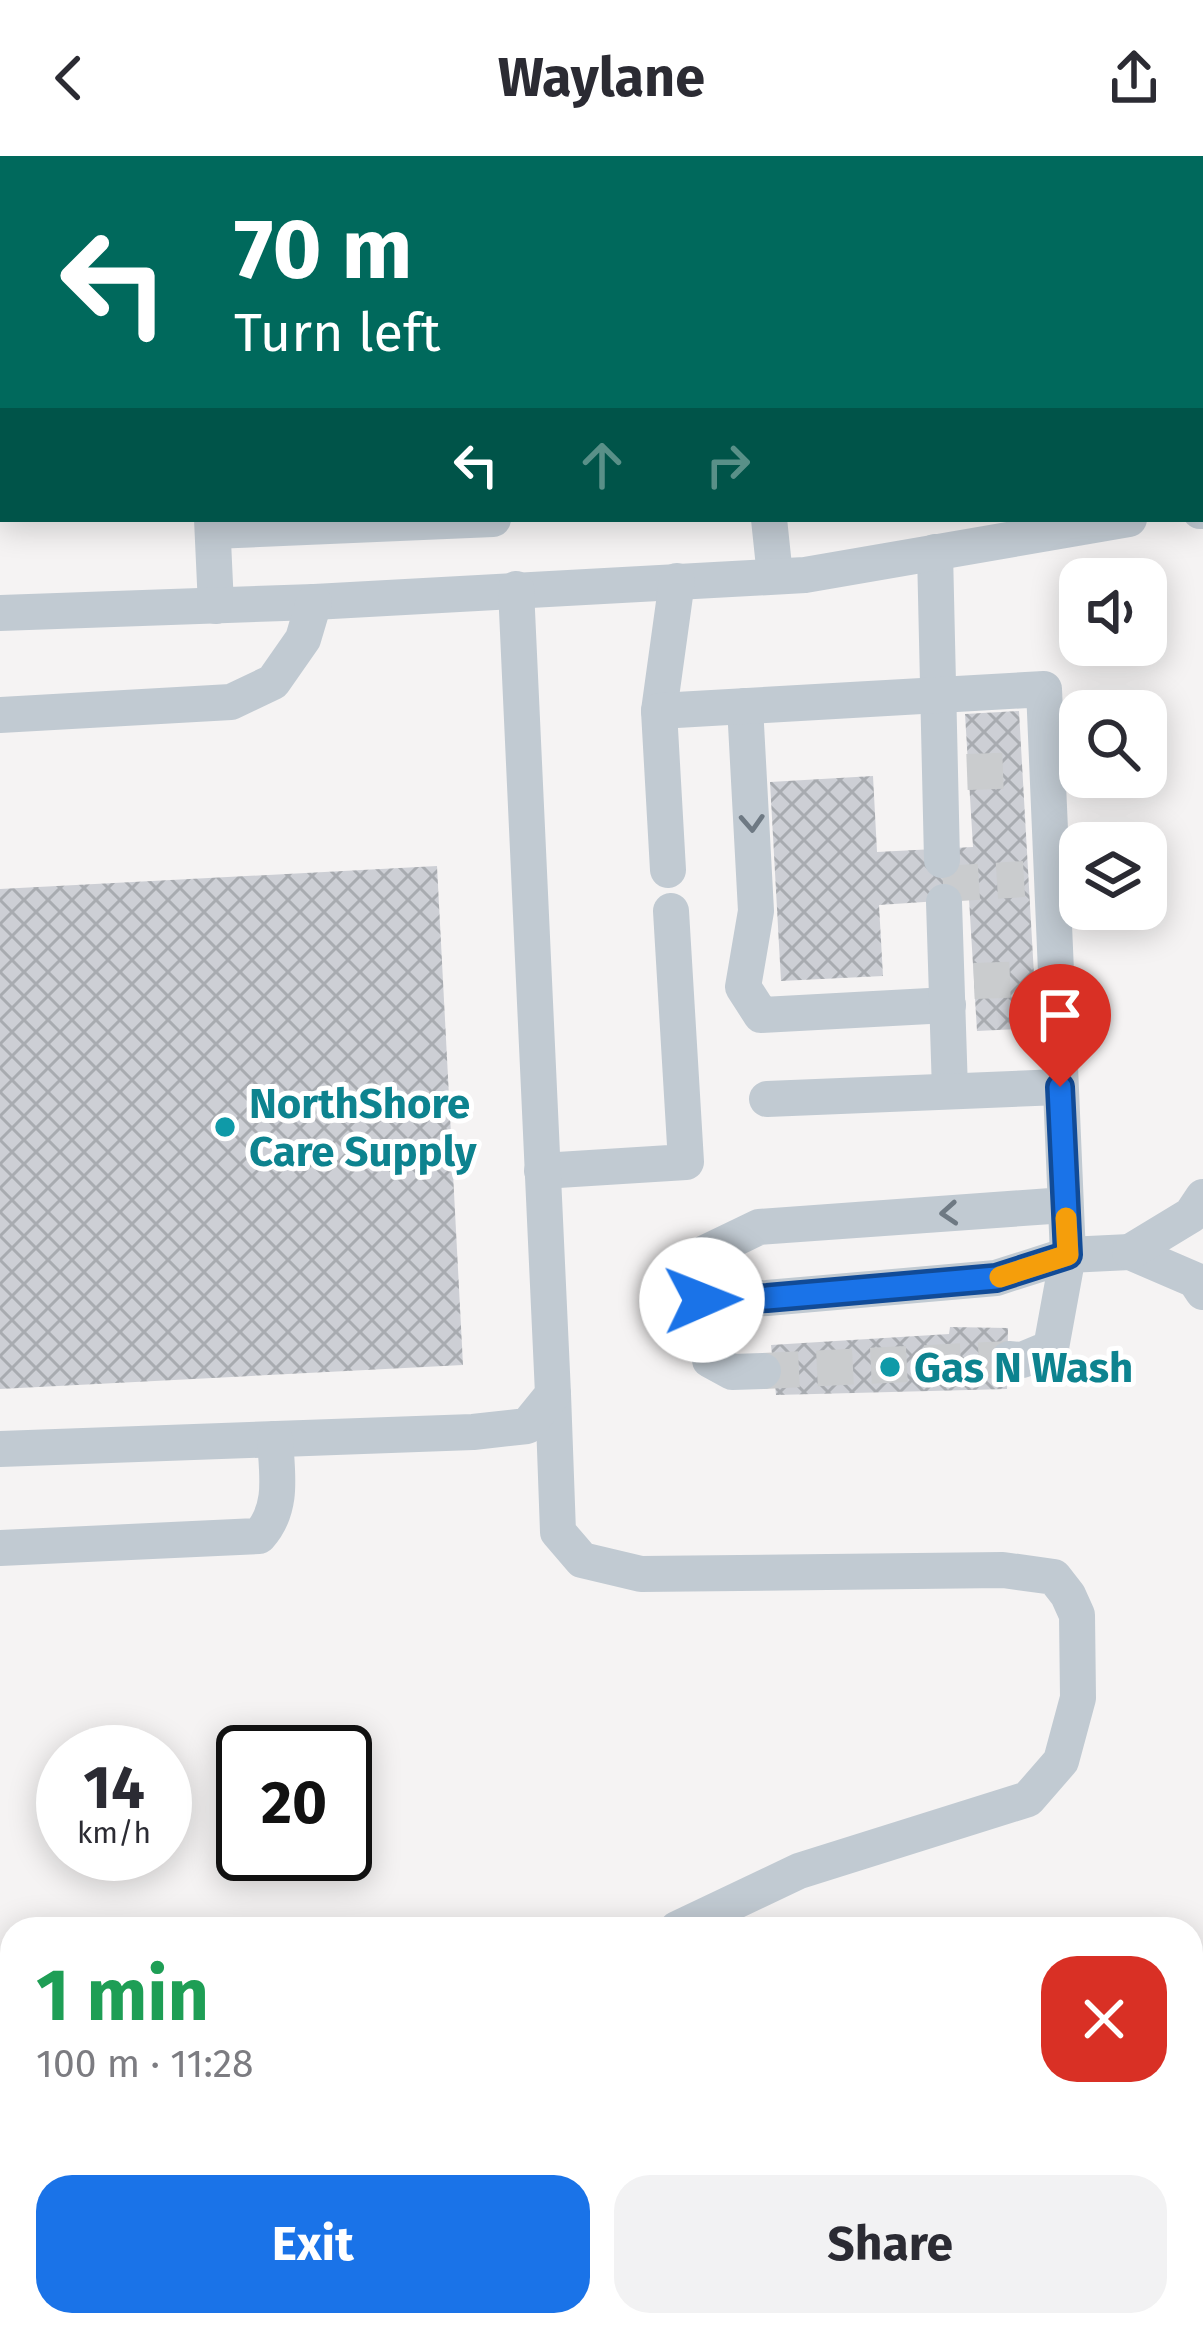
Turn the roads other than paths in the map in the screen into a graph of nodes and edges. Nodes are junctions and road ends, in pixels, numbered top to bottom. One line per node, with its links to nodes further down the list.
1 (353, 522): 4 (street)
2 (770, 522): 6 (street)
3 (1111, 522): 5 (street)
4 (212, 525): 10 (street)
5 (935, 552): 6 (street); 12 (street)
6 (776, 576): 7 (street)
7 (677, 581): 8 (street); 14 (street)
8 (516, 589): 9 (street); 24 (street)
9 (314, 602): 10 (street); 15 (street)
10 (216, 606): 11 (street)
11 (0, 613)
12 (936, 694): 13 (street); 16 (street); 21 (street)
13 (746, 706): 14 (street); 20 (street, one-way to 20)
14 (659, 711): 17 (street)
15 (0, 715)
16 (942, 860)
17 (668, 870)
18 (944, 902): 20 (street)
19 (671, 911): 24 (street)
20 (956, 990): 22 (street)
21 (1060, 1087): 22 (street); 26 (street)
22 (950, 1091): 23 (street)
23 (767, 1099)
24 (542, 1171): 33 (street)
25 (1203, 1197): 27 (street)
26 (1065, 1205): 28 (street); 30 (street, one-way to 30)
27 (1130, 1252): 28 (street); 29 (street)
28 (1068, 1255): 30 (street); 31 (street)
29 (1203, 1292)
30 (702, 1300): 32 (street)
31 (1009, 1359)
32 (763, 1371)
33 (553, 1394): 34 (street); 37 (street)
34 (275, 1439): 35 (street); 36 (street)
35 (0, 1449)
36 (0, 1548)
37 (702, 1917)

